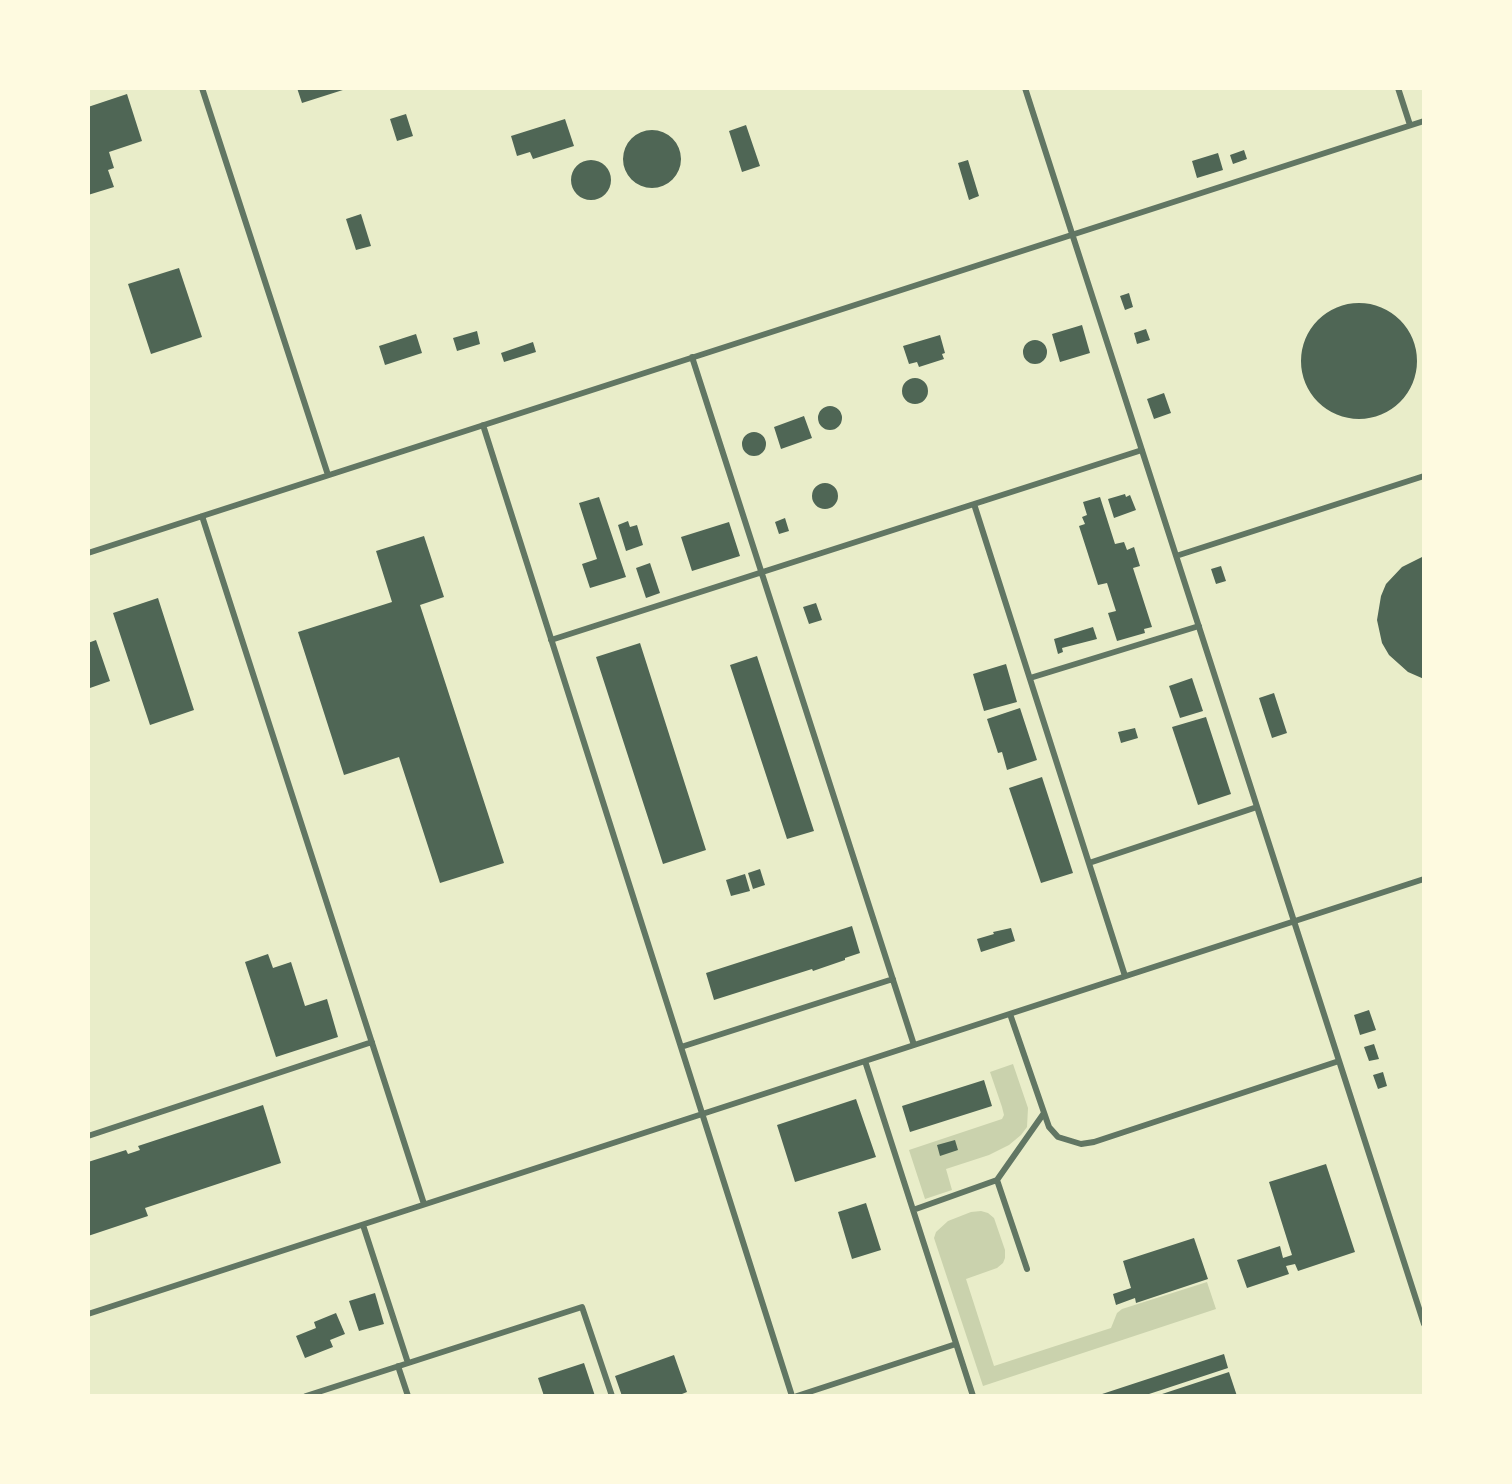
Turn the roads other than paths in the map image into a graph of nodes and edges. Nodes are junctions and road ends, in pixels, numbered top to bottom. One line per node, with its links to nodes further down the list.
1 (202, 88): 10 (lane)
2 (1025, 88): 6 (lane)
3 (1398, 88): 5 (lane)
4 (1424, 121): 5 (lane)
5 (1410, 125): 6 (lane)
6 (1072, 234): 7 (lane); 9 (lane)
7 (692, 357): 8 (lane); 16 (lane)
8 (483, 425): 10 (lane); 18 (lane)
9 (1142, 450): 12 (lane); 15 (lane)
10 (328, 475): 13 (lane)
11 (1424, 476): 15 (lane)
12 (974, 504): 16 (lane); 19 (lane)
13 (202, 516): 14 (lane); 27 (lane)
14 (88, 553)
15 (1176, 556): 17 (lane)
16 (761, 572): 18 (lane); 25 (lane)
17 (1199, 626): 19 (lane); 20 (lane)
18 (551, 640): 29 (lane)
19 (1030, 678): 21 (lane)
20 (1257, 807): 21 (lane); 23 (lane)
21 (1089, 863): 24 (lane)
22 (1424, 879): 23 (lane)
23 (1294, 921): 24 (lane); 31 (lane)
24 (1125, 976): 26 (lane)
25 (893, 979): 28 (lane); 29 (lane)
26 (1010, 1014): 28 (lane); 32 (lane)
27 (372, 1042): 34 (lane); 36 (lane)
28 (914, 1045): 30 (lane)
29 (681, 1047): 33 (lane)
30 (865, 1061): 33 (lane); 37 (lane)
31 (1339, 1061): 32 (lane); 41 (lane)
32 (1044, 1113): 35 (lane)
33 (702, 1114): 36 (lane); 48 (lane)
34 (88, 1136)
35 (997, 1180): 37 (lane); 39 (lane)
36 (424, 1204): 38 (lane)
37 (913, 1210): 42 (lane)
38 (363, 1225): 40 (lane); 43 (lane)
39 (1027, 1269)
40 (88, 1314)
41 (1424, 1324)
42 (956, 1344): 48 (lane); 49 (lane)
43 (408, 1363): 44 (lane); 47 (lane)
44 (398, 1366): 45 (lane); 46 (lane)
45 (306, 1396)
46 (408, 1396)
47 (612, 1396)
48 (794, 1396)
49 (973, 1396)

